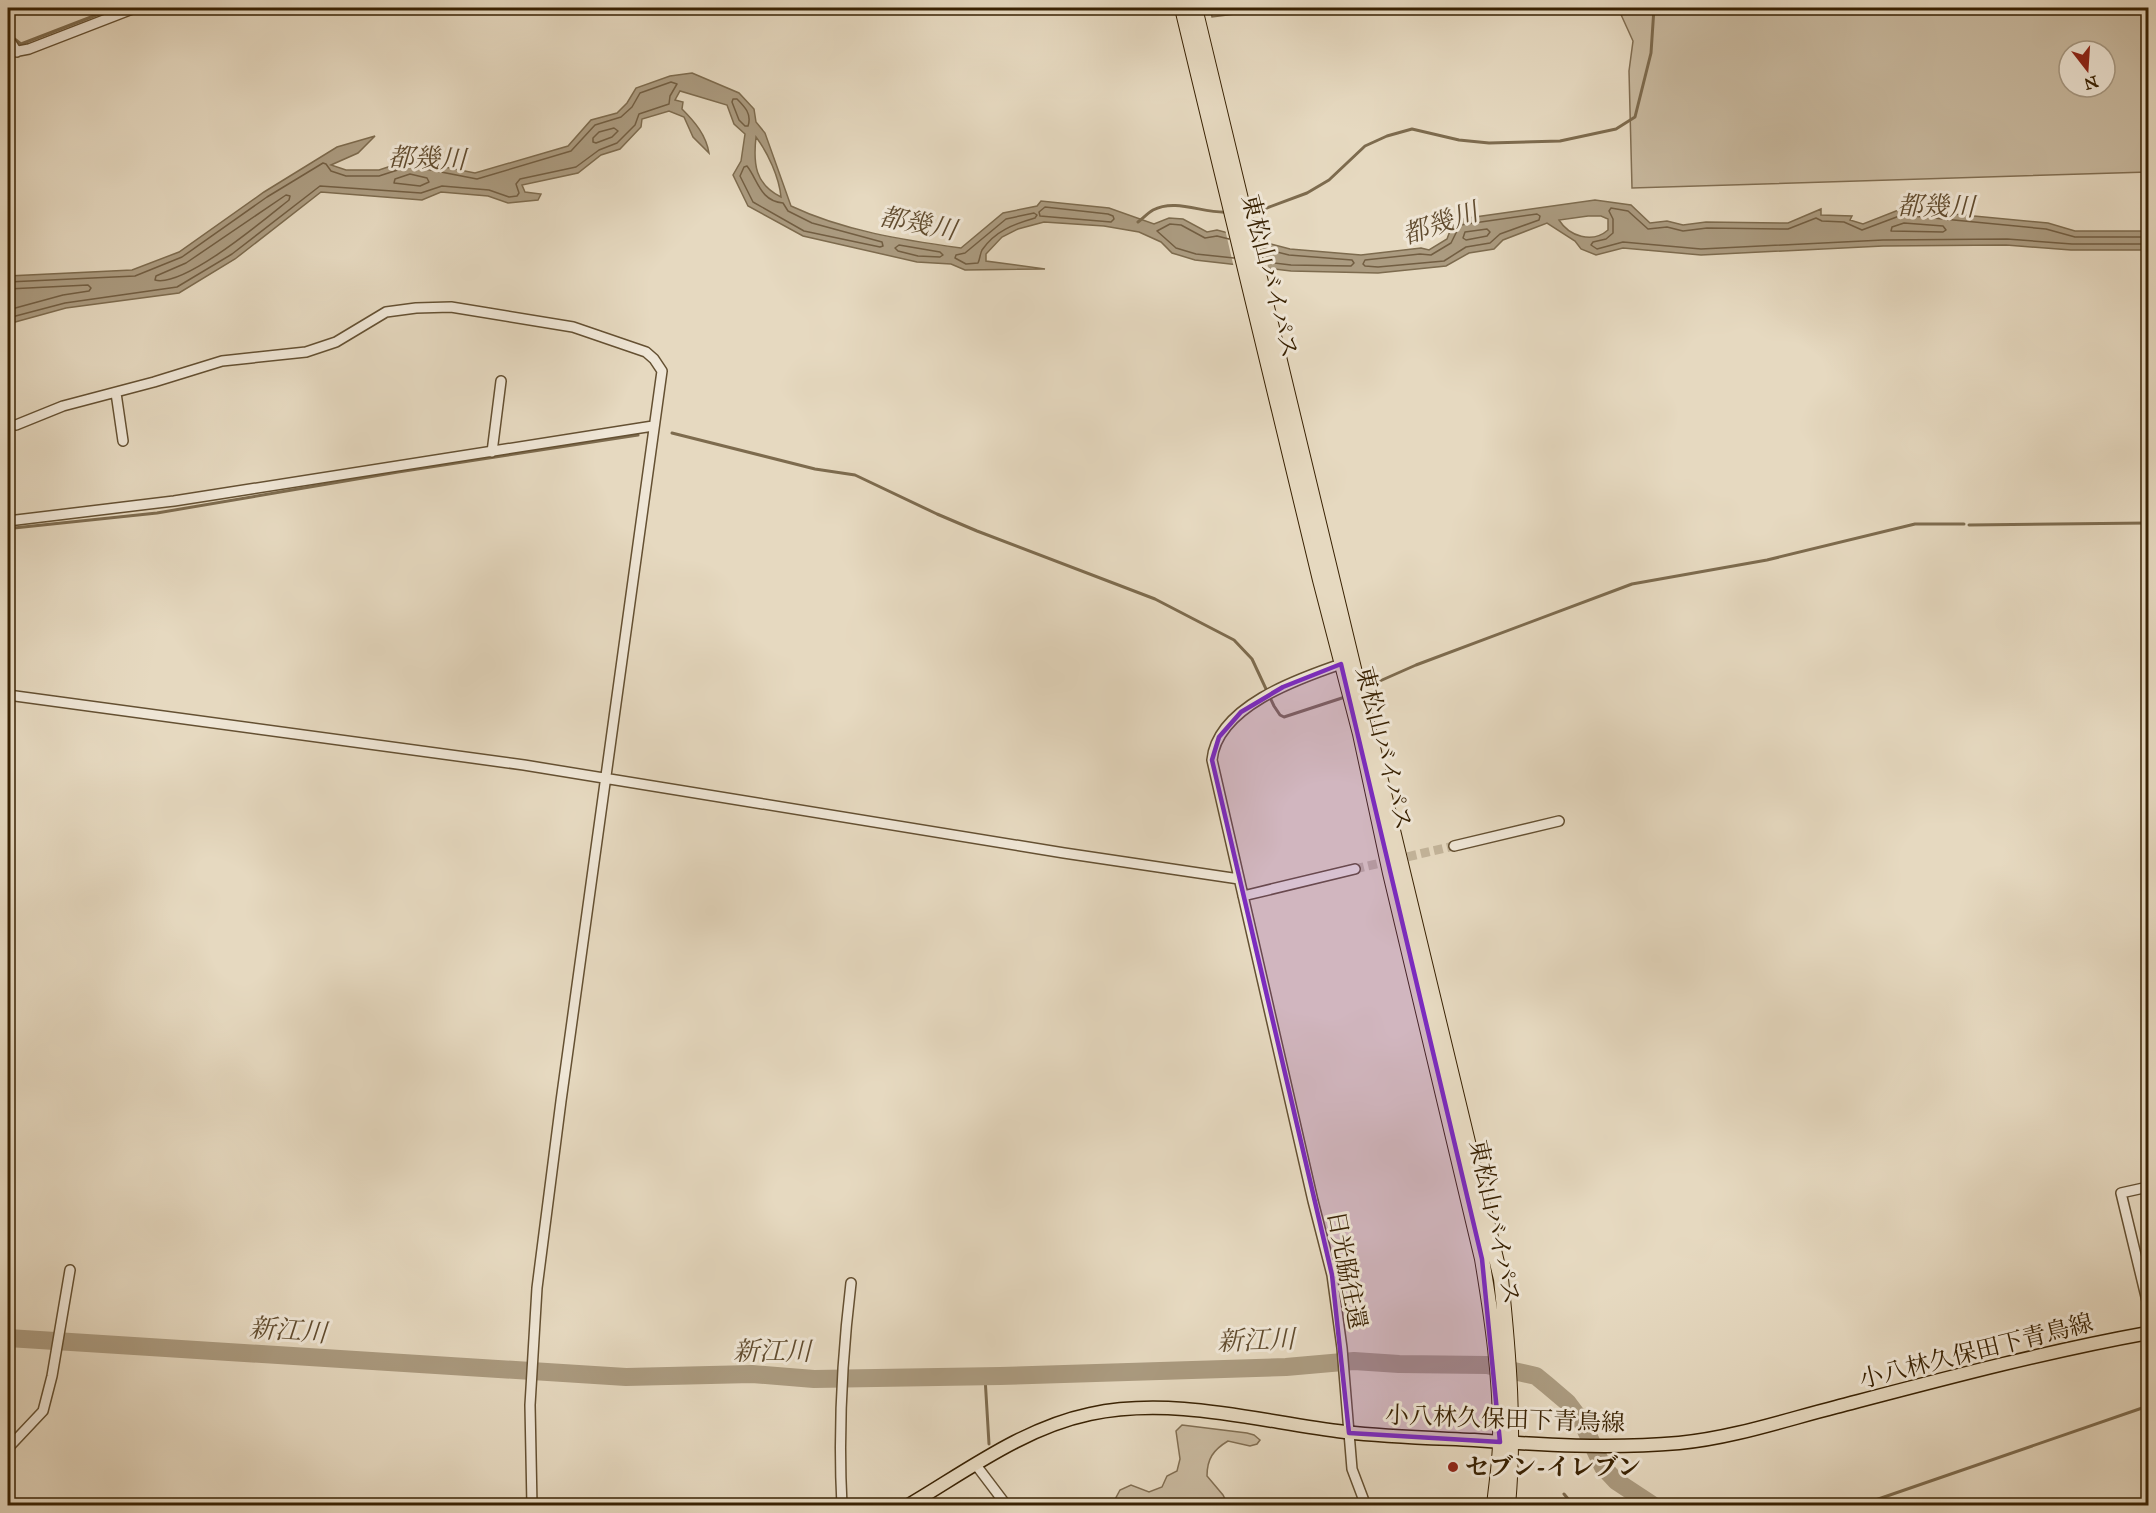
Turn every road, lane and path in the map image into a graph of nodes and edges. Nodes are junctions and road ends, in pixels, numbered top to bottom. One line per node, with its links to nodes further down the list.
1 (135, 8): 5 (street)
2 (1182, 8): 6 (highway, 東松山バイパス)
3 (1195, 8): 6 (highway, 東松山バイパス)
4 (8, 38): 5 (street)
5 (12, 53)
6 (1200, 54): 9 (highway, 東松山バイパス)
7 (501, 381): 13 (street)
8 (116, 393): 10 (street); 11 (street); 12 (street)
9 (1284, 403): 15 (highway, 東松山バイパス); 28 (highway, 東松山バイパス)
10 (16, 425)
11 (653, 426): 13 (street); 17 (street)
12 (123, 441)
13 (492, 452): 14 (street)
14 (8, 521)
15 (1341, 664): 21 (street, 日光脇往還); 28 (highway, 東松山バイパス)
16 (8, 695): 17 (street)
17 (606, 779): 21 (street); 34 (street)
18 (1559, 821): 19 (street)
19 (1454, 846)
20 (1355, 869): 22 (street)
21 (1239, 879): 22 (street, 日光脇往還)
22 (1243, 896): 29 (street, 日光脇往還)
23 (2148, 1187): 26 (street)
24 (70, 1270): 31 (street)
25 (851, 1283): 35 (street)
26 (2148, 1305)
27 (2148, 1333): 30 (main road, 小八林久保田下青鳥線)
28 (1502, 1348): 30 (highway, 東松山バイパス)
29 (1349, 1433): 30 (main road, 小八林久保田下青鳥線); 32 (main road, 小八林久保田下青鳥線); 38 (street)
30 (1506, 1443): 39 (highway, 東松山バイパス); 40 (highway, 東松山バイパス)
31 (8, 1444)
32 (976, 1465): 36 (main road, 小八林久保田下青鳥線); 37 (street)
33 (2148, 1493): 41 (street)
34 (532, 1506)
35 (842, 1506)
36 (907, 1506)
37 (1007, 1506)
38 (1366, 1506)
39 (1494, 1506)
40 (1508, 1506)
41 (2146, 1506)

